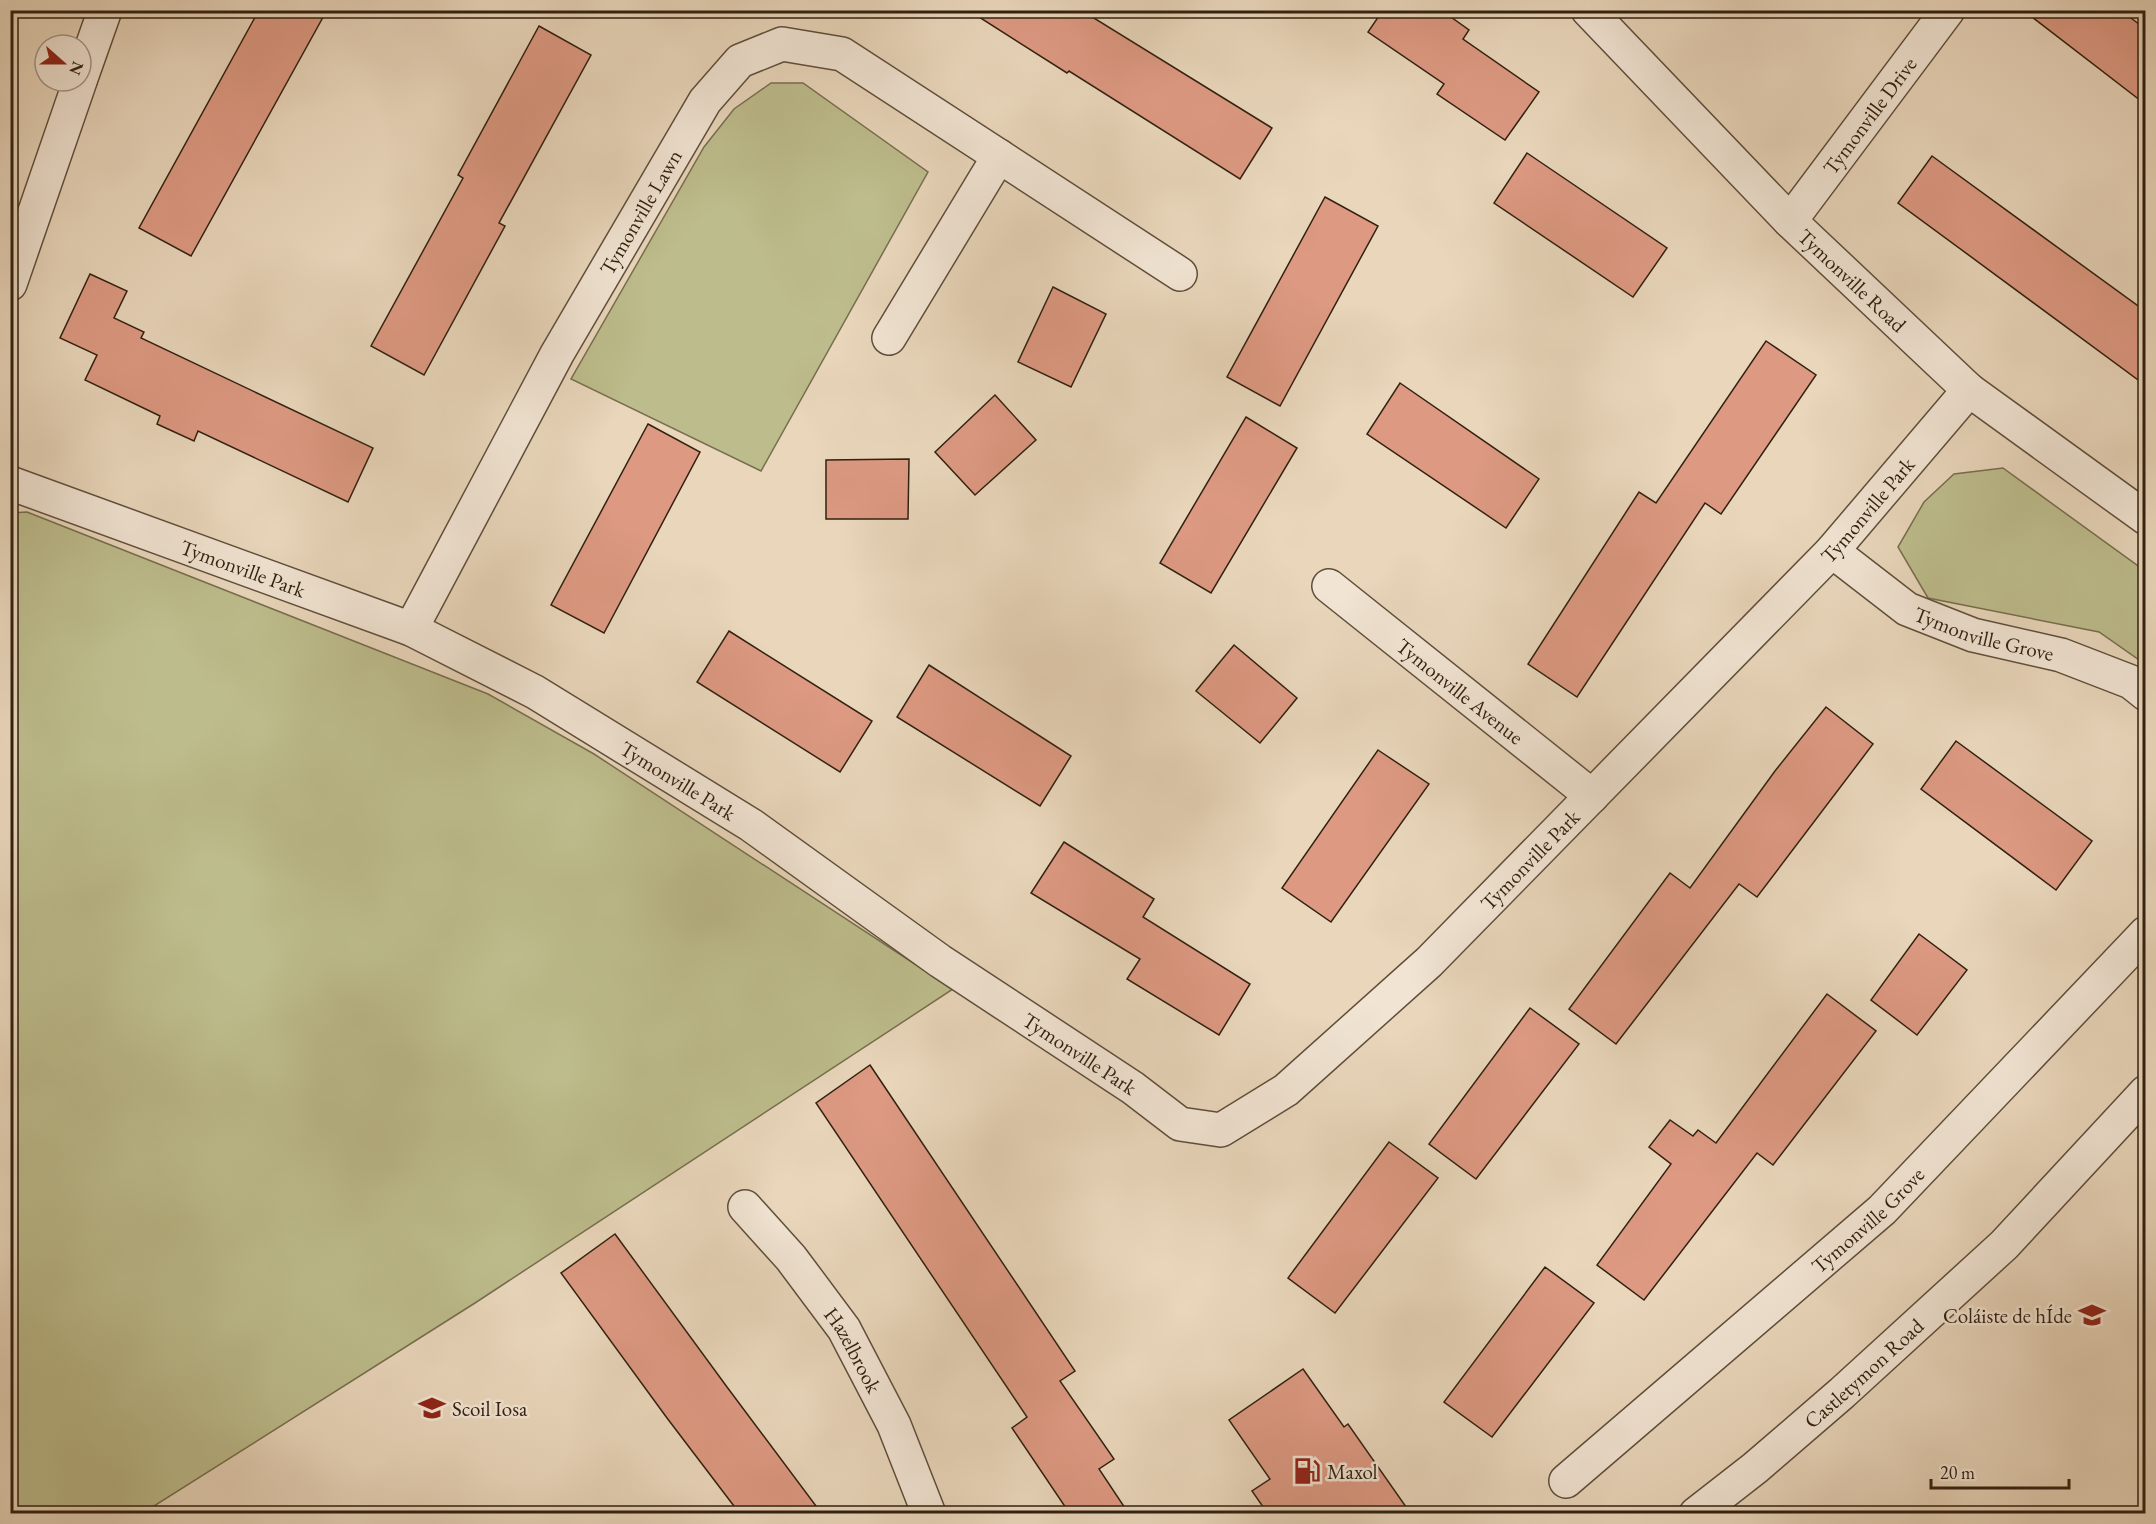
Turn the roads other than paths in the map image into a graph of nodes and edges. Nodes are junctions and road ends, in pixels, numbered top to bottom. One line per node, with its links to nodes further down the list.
1 (105, 10): 4 (street)
2 (1588, 10): 7 (street, Tymonville Road)
3 (1948, 10): 7 (street, Tymonville Drive)
4 (93, 43)
5 (75, 93): 9 (street)
6 (999, 156): 8 (street, Tymonville Lawn); 10 (street); 16 (street, Tymonville Lawn)
7 (1790, 221): 11 (street, Tymonville Road)
8 (1180, 274)
9 (10, 284)
10 (889, 338)
11 (1969, 390): 13 (street, Tymonville Road); 14 (street, Tymonville Park)
12 (10, 483): 16 (street, Tymonville Park)
13 (2145, 518)
14 (1832, 551): 17 (street, Tymonville Grove); 18 (street, Tymonville Park)
15 (1329, 586): 18 (street, Tymonville Avenue)
16 (411, 629): 18 (street, Tymonville Park)
17 (2145, 694)
18 (1592, 796)
19 (2145, 933): 22 (street, Tymonville Grove)
20 (2145, 1092): 24 (street, Castletymon Road)
21 (745, 1207): 23 (street, Hazelbrook)
22 (1566, 1481)
23 (929, 1514)
24 (1696, 1514)

